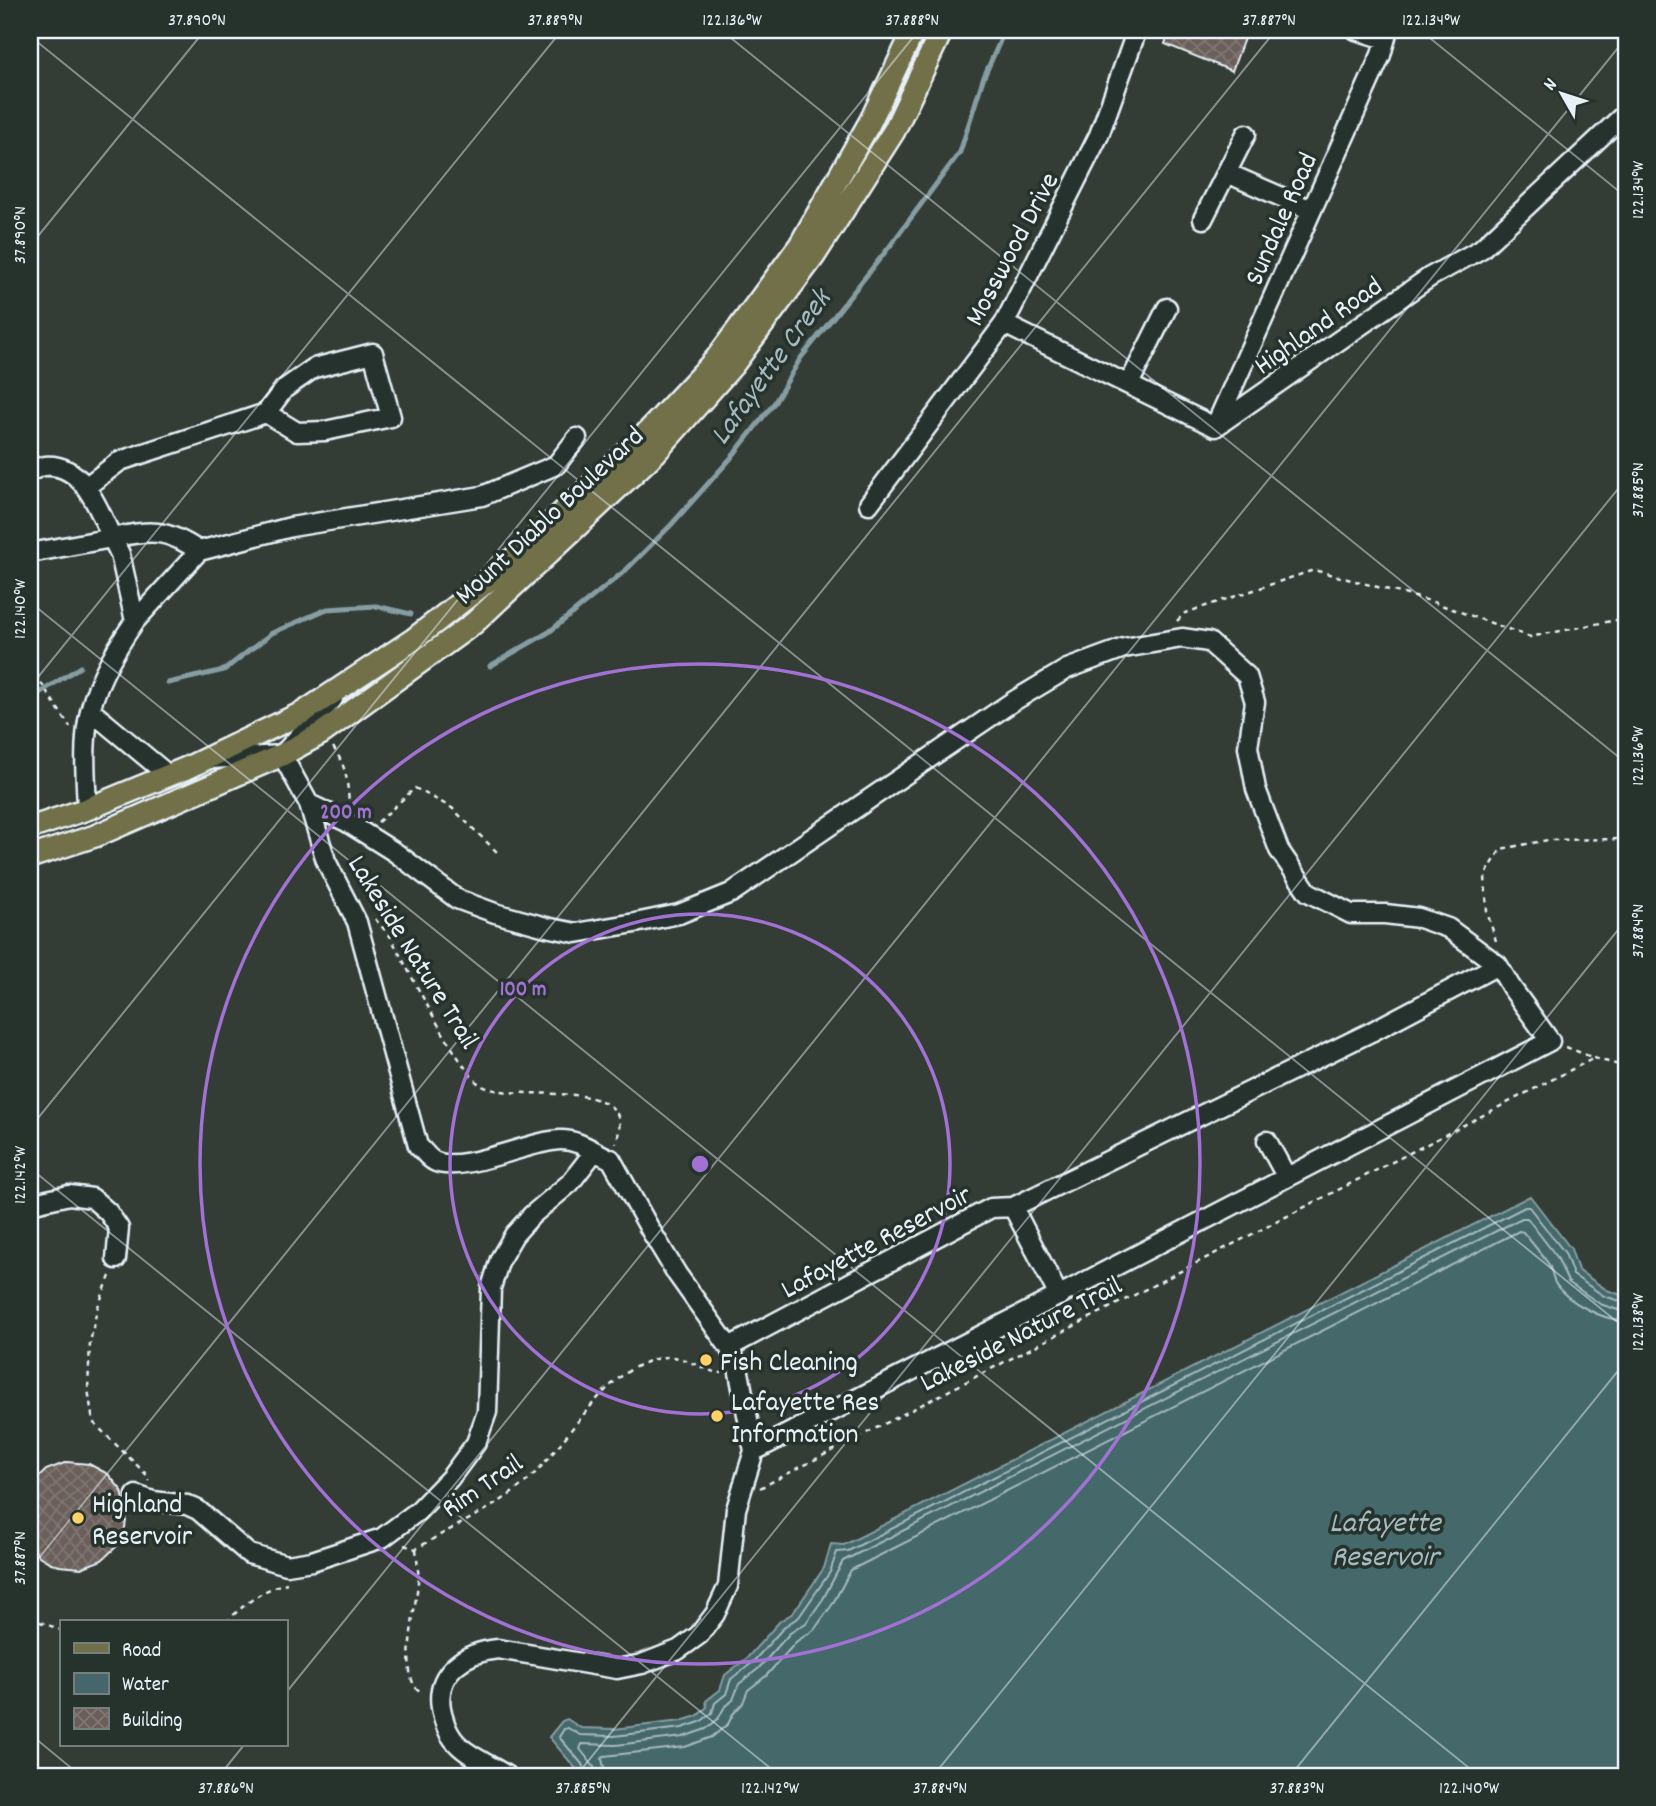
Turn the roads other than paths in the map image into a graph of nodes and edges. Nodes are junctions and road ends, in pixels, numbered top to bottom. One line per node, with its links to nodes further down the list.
1 (914, 30): 24 (main road, Mount Diablo Boulevard)
2 (942, 30): 26 (main road, Mount Diablo Boulevard)
3 (1137, 30): 12 (street, Mosswood Drive)
4 (1356, 30): 5 (street)
5 (1386, 34): 9 (street, Sundale Road)
6 (1626, 113): 15 (street, Highland Road)
7 (1246, 134): 8 (street)
8 (1227, 173): 9 (street); 10 (street)
9 (1311, 210): 15 (street, Sundale Road)
10 (1203, 219)
11 (1167, 308): 13 (street)
12 (1004, 324): 13 (street); 19 (street, Mosswood Drive)
13 (1129, 384): 15 (street)
14 (266, 413): 14 (street); 18 (street)
15 (1215, 427)
16 (576, 438): 21 (street)
17 (30, 471): 18 (street)
18 (87, 486): 20 (street)
19 (869, 504)
20 (112, 538): 21 (street); 22 (street); 23 (street)
21 (199, 551): 23 (street)
22 (30, 553)
23 (135, 621): 25 (street)
24 (348, 682): 26 (street); 27 (main road, Mount Diablo Boulevard)
25 (91, 710): 28 (street); 30 (street)
26 (282, 755): 27 (street); 29 (street); 32 (main road, Mount Diablo Boulevard)
27 (203, 760): 28 (main road, Mount Diablo Boulevard)
28 (168, 775): 30 (main road, Mount Diablo Boulevard)
29 (309, 804): 33 (street); 35 (street)
30 (87, 809): 31 (main road, Mount Diablo Boulevard)
31 (30, 828)
32 (30, 857)
33 (1499, 958): 36 (street); 38 (street, Lafayette Reservoir)
34 (1267, 1141): 36 (street)
35 (594, 1152): 41 (street); 43 (street)
36 (1286, 1176): 40 (street)
37 (30, 1204): 39 (street)
38 (1013, 1207): 40 (street); 41 (street, Lafayette Reservoir)
39 (116, 1259)
40 (1059, 1296): 42 (street)
41 (729, 1347): 42 (street)
42 (754, 1451): 44 (street)
43 (139, 1496)
44 (507, 1776)

